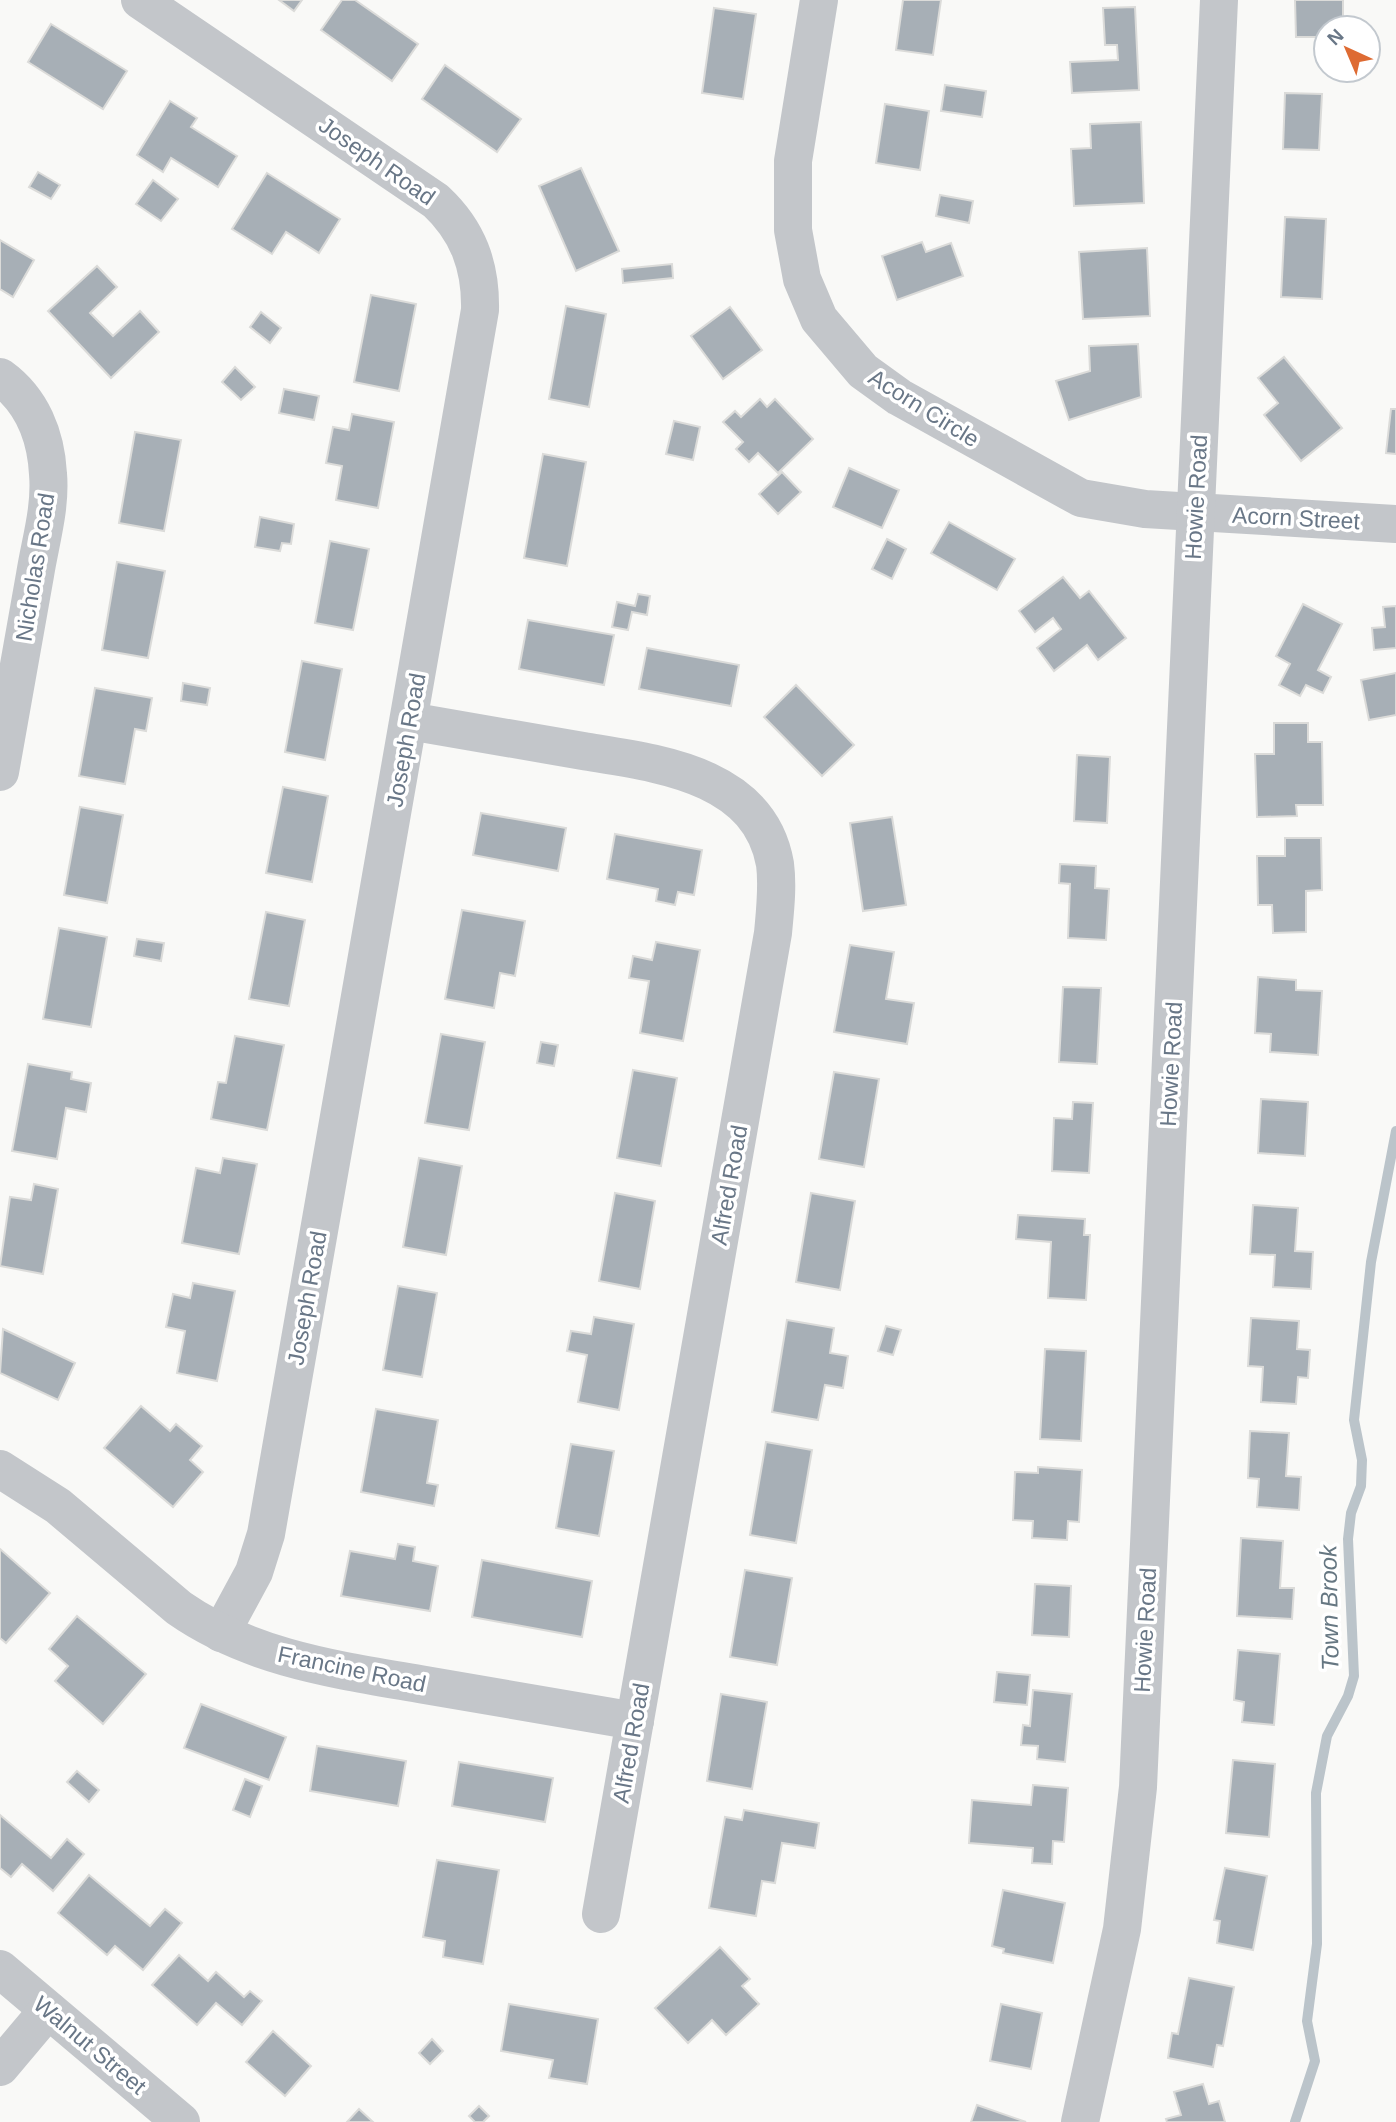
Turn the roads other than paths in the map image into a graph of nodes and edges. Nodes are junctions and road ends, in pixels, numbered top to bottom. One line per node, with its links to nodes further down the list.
1 (141, 0): 7 (street, Joseph Road)
2 (819, 0): 5 (street, Acorn Circle)
3 (1219, 0): 5 (street, Howie Road)
4 (0, 377): 8 (street, Nicholas Road)
5 (1196, 512): 6 (street, Acorn Street); 17 (street, Howie Road)
6 (1396, 524)
7 (409, 721): 10 (street, Joseph Road); 11 (street, Alfred Road)
8 (0, 772)
9 (0, 1469): 10 (street, Francine Road)
10 (221, 1633): 11 (street, Francine Road)
11 (635, 1721): 12 (street, Alfred Road)
12 (601, 1914)
13 (0, 1969): 14 (street, Walnut Street)
14 (48, 2010): 15 (street); 16 (street, Walnut Street)
15 (0, 2067)
16 (181, 2122)
17 (1080, 2122)

